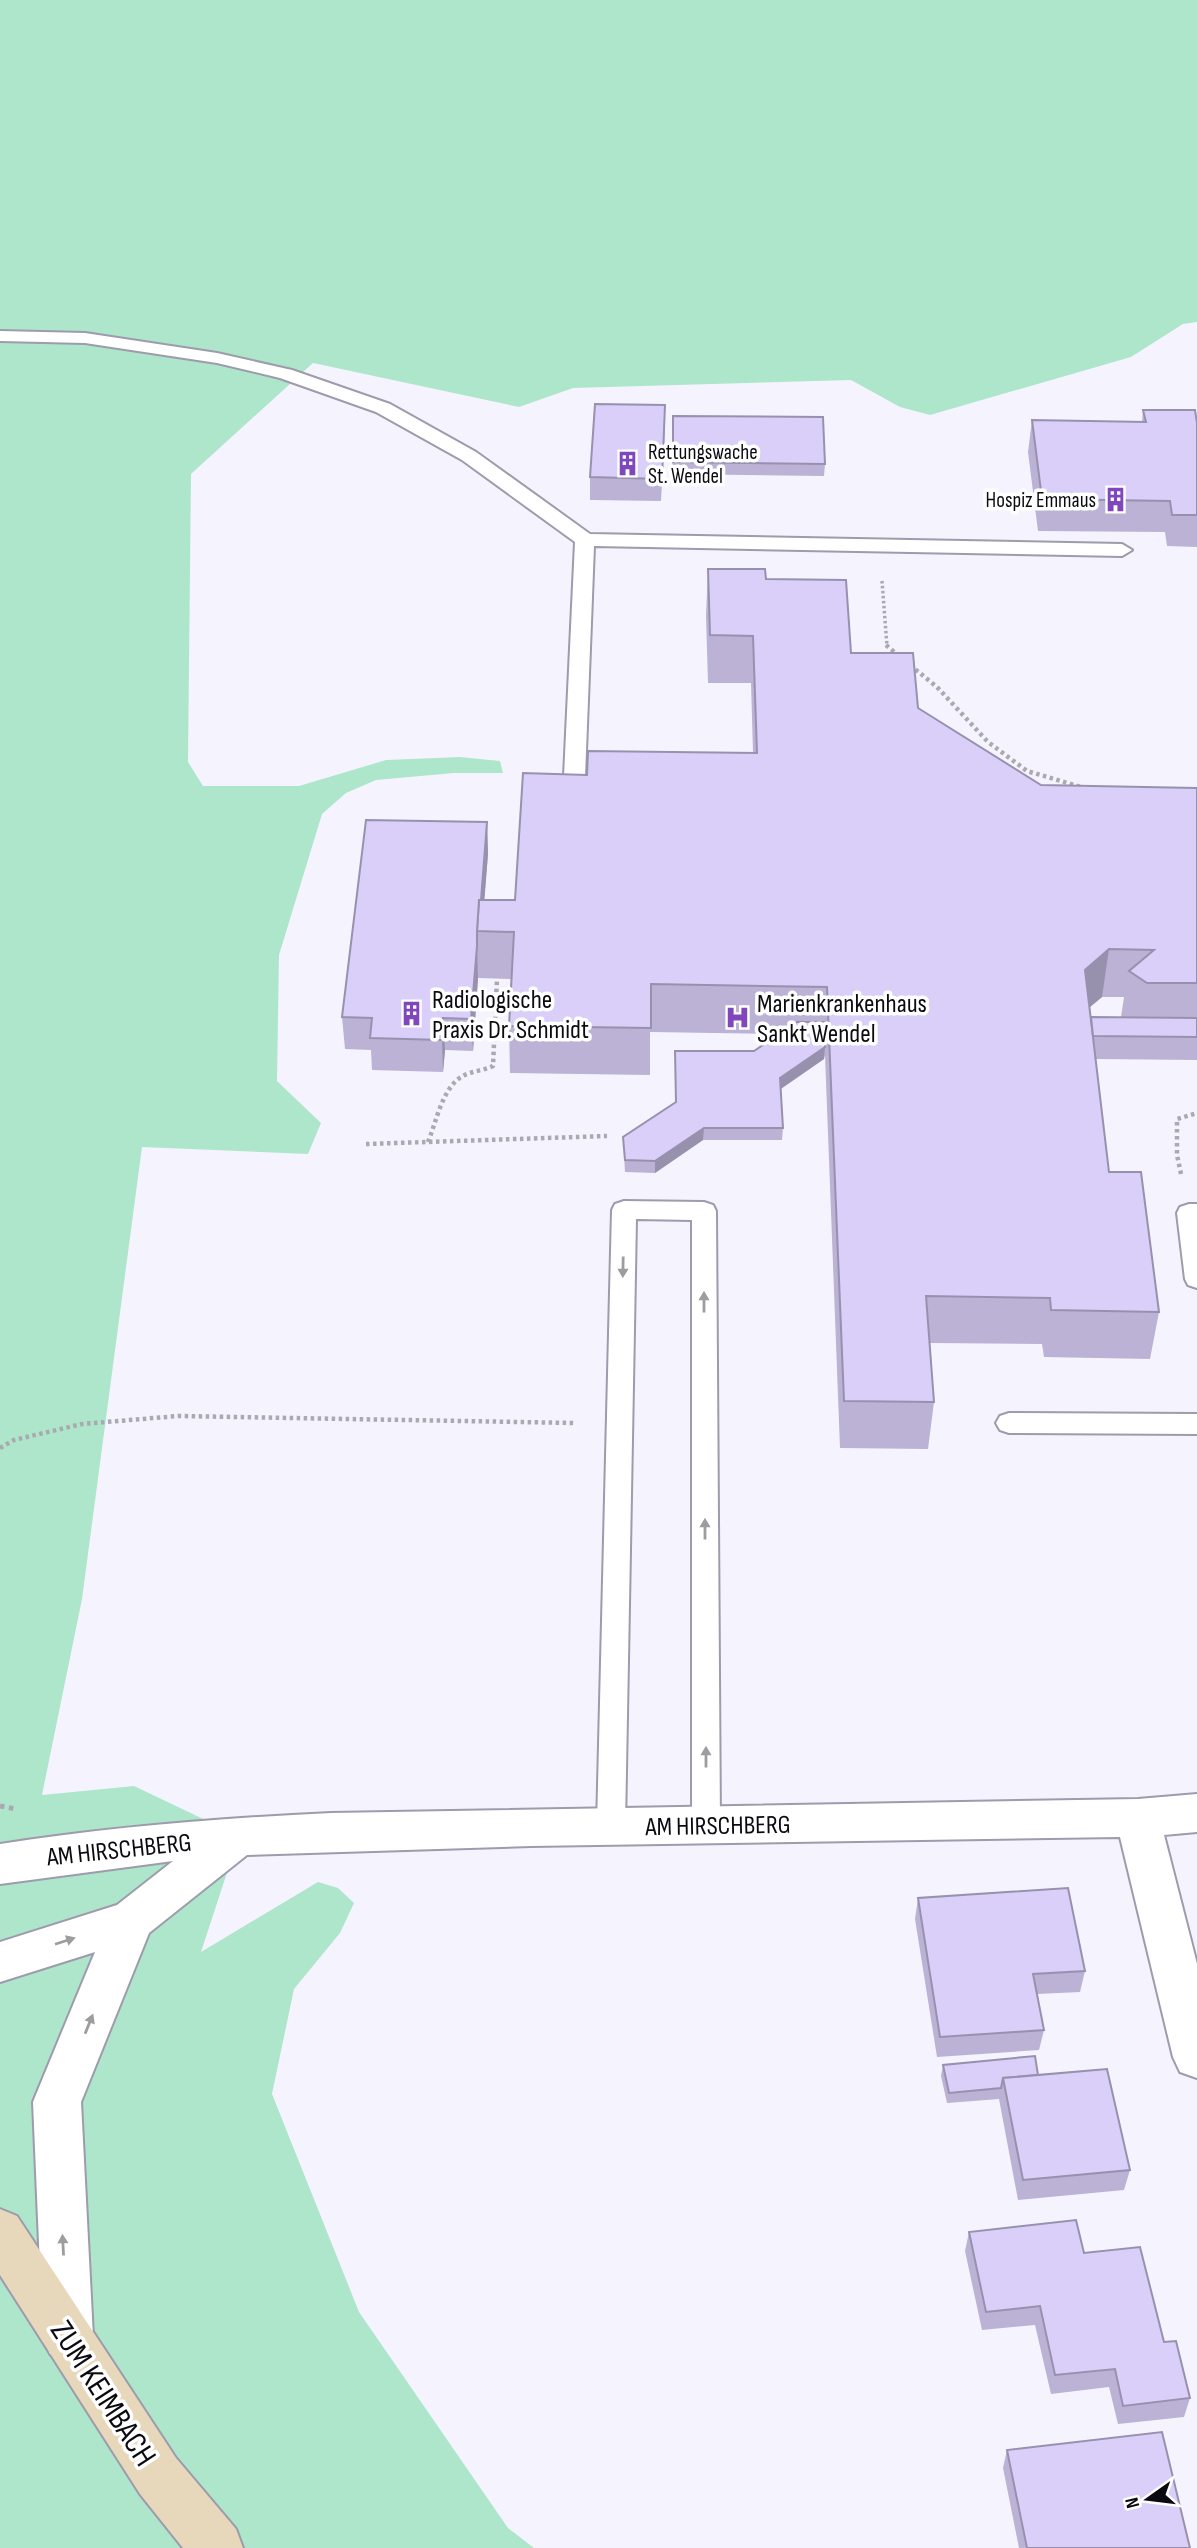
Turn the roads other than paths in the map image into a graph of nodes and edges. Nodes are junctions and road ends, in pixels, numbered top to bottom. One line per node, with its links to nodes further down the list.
1 (0, 336): 2 (lane)
2 (585, 540): 3 (lane); 4 (lane)
3 (1122, 550)
4 (565, 788)
5 (1193, 1213): 6 (lane)
6 (1197, 1279)
7 (1009, 1423): 8 (lane)
8 (1197, 1424)
9 (1197, 1812): 10 (street, AM HIRSCHBERG)
10 (1138, 1818): 11 (street, AM HIRSCHBERG); 17 (street)
11 (706, 1825): 12 (street, AM HIRSCHBERG); 12 (lane, one-way to 12)
12 (611, 1826): 13 (street, AM HIRSCHBERG)
13 (239, 1836): 14 (street, AM HIRSCHBERG); 15 (street, AM HIRSCHBERG)
14 (0, 1864)
15 (131, 1920): 16 (street, AM HIRSCHBERG, one-way to 15); 19 (street, AM HIRSCHBERG, one-way to 15)
16 (0, 1962)
17 (1197, 2057)
18 (0, 2232): 19 (street, ZUM KEIMBACH)
19 (68, 2337): 20 (street, ZUM KEIMBACH)
20 (217, 2548)

